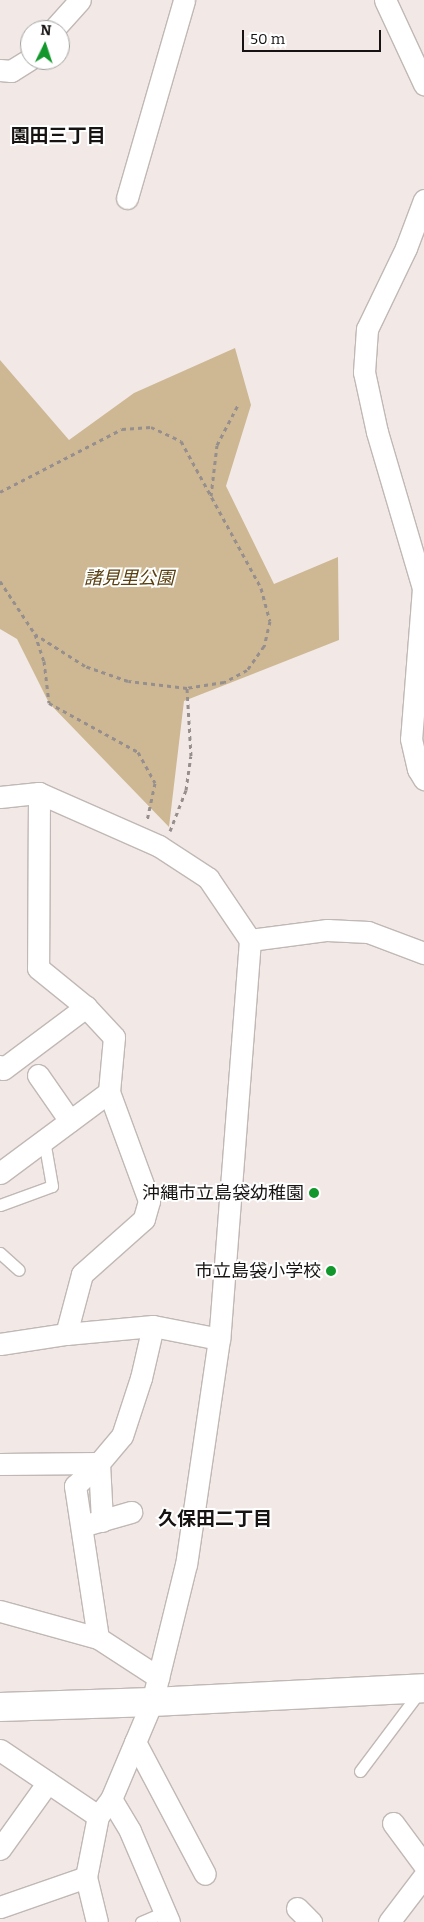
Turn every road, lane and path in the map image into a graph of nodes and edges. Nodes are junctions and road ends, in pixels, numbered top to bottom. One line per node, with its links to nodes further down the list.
1 (80, 0): 4 (street)
2 (184, 0): 8 (street)
3 (385, 0): 7 (street)
4 (62, 20)
5 (20, 65): 6 (street)
6 (0, 70)
7 (424, 84)
8 (127, 198)
9 (424, 200): 16 (street)
10 (240, 403): 12 (path)
11 (0, 492): 12 (path)
12 (211, 496): 15 (path)
13 (0, 581): 14 (path)
14 (35, 634): 15 (path); 19 (path)
15 (187, 688): 19 (path)
16 (424, 778)
17 (39, 793): 18 (street); 19 (street); 22 (street)
18 (0, 797)
19 (144, 835): 20 (street)
20 (250, 940): 21 (street); 34 (street)
21 (424, 953)
22 (86, 1007): 23 (street); 25 (street)
23 (1, 1069)
24 (38, 1075): 26 (street)
25 (109, 1092): 26 (street); 33 (street)
26 (70, 1121): 27 (street)
27 (44, 1140): 28 (street); 29 (lane)
28 (0, 1173)
29 (0, 1205)
30 (0, 1253): 31 (lane)
31 (19, 1270)
32 (153, 1326): 33 (street); 34 (street); 36 (street)
33 (66, 1334): 35 (street)
34 (219, 1339): 43 (street)
35 (0, 1344)
36 (99, 1463): 37 (street); 39 (street)
37 (0, 1464)
38 (131, 1512): 39 (street)
39 (92, 1524): 41 (street)
40 (0, 1611): 41 (street)
41 (98, 1638): 43 (street)
42 (423, 1688): 43 (street); 47 (lane)
43 (155, 1690): 44 (street); 45 (street)
44 (0, 1707)
45 (135, 1742): 49 (street); 53 (street)
46 (0, 1750): 48 (street)
47 (360, 1771)
48 (48, 1782): 49 (street); 51 (street)
49 (104, 1807): 55 (street); 57 (street)
50 (393, 1823): 52 (street)
51 (0, 1849)
52 (424, 1865)
53 (206, 1874)
54 (424, 1876): 60 (street)
55 (86, 1877): 56 (street); 58 (street)
56 (0, 1907)
57 (167, 1917): 59 (lane)
58 (97, 1922)
59 (141, 1922)
60 (389, 1922)

